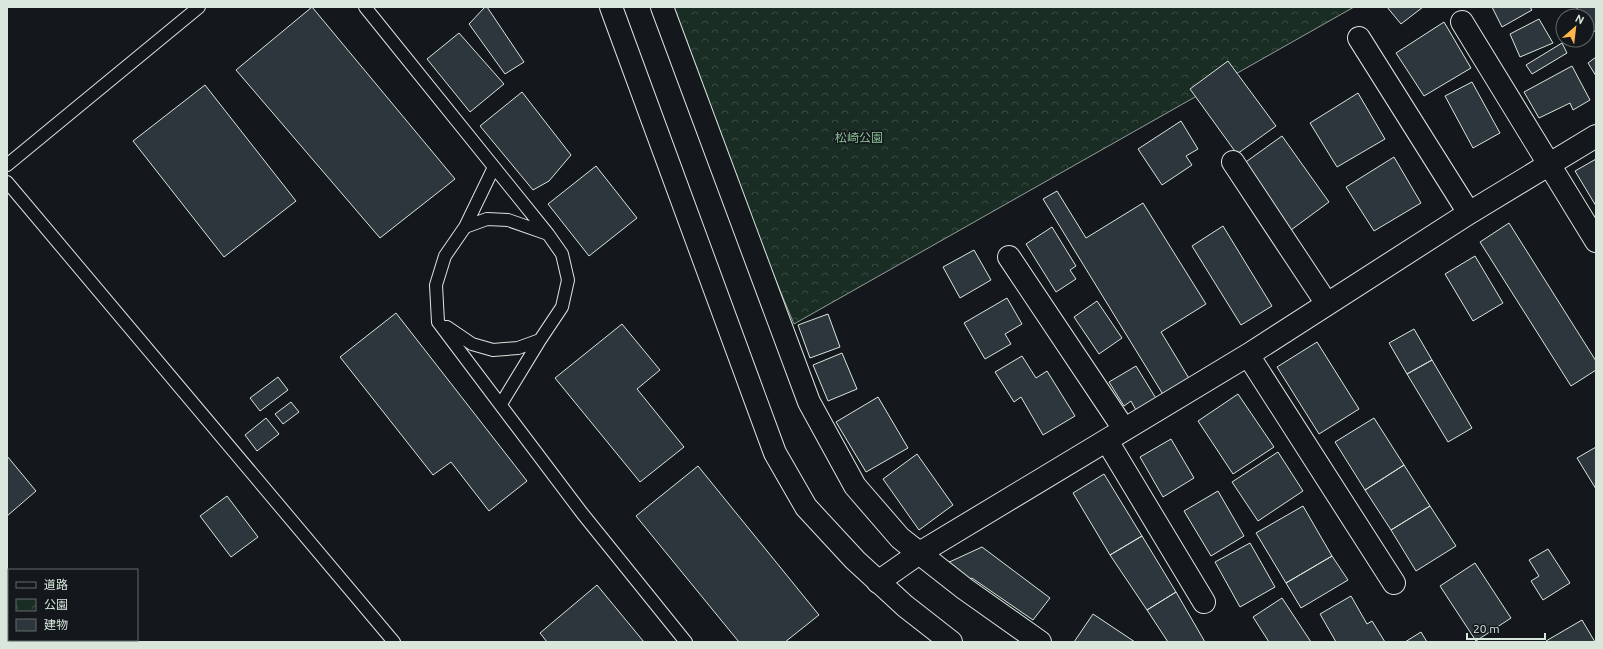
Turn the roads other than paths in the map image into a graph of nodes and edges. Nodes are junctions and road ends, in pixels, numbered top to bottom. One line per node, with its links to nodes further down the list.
1 (199, 7): 10 (lane)
2 (365, 7): 11 (lane)
3 (611, 7): 25 (street)
4 (662, 7): 24 (street)
5 (1462, 22): 9 (street)
6 (1359, 38): 13 (street)
7 (1596, 136): 9 (street)
8 (1233, 162): 18 (street)
9 (1550, 163): 13 (street); 16 (street)
10 (7, 165)
11 (494, 167): 14 (lane); 15 (lane)
12 (7, 182): 28 (lane)
13 (1469, 213): 18 (street)
14 (465, 227): 15 (lane); 19 (lane)
15 (548, 234): 20 (lane)
16 (1596, 241)
17 (1009, 257): 23 (street)
18 (1327, 304): 21 (street)
19 (438, 322): 20 (lane); 22 (lane)
20 (540, 340): 22 (lane)
21 (1248, 355): 23 (street); 26 (street)
22 (501, 404): 29 (lane)
23 (1116, 435): 24 (street); 27 (street)
24 (918, 554): 25 (street); 31 (street)
25 (878, 582): 30 (street)
26 (1394, 583)
27 (1204, 602)
28 (394, 642)
29 (686, 642)
30 (952, 642)
31 (1040, 642)

